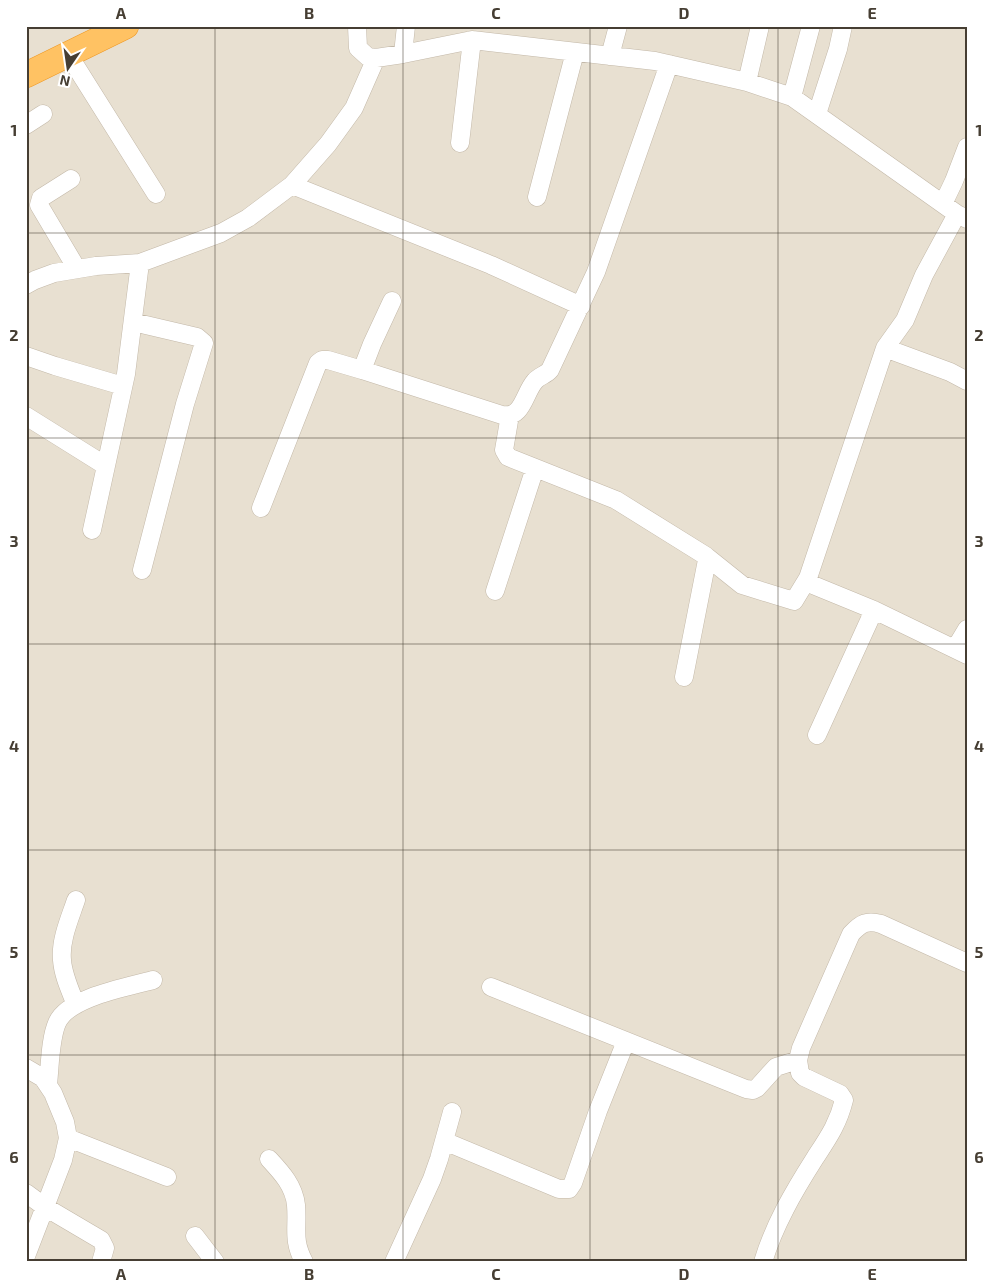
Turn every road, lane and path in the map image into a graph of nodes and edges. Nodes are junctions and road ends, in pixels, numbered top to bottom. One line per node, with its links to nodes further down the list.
1 (126, 26): 10 (highway)
2 (357, 26): 13 (street)
3 (406, 26): 11 (street)
4 (618, 26): 12 (street)
5 (760, 26): 16 (street)
6 (811, 26): 17 (street)
7 (843, 26): 19 (street)
8 (478, 36): 9 (street); 11 (street); 21 (street)
9 (575, 52): 12 (street); 26 (street)
10 (68, 54): 15 (highway); 25 (street)
11 (403, 54): 13 (street)
12 (610, 56): 14 (street)
13 (376, 58): 24 (street)
14 (669, 64): 16 (street); 33 (street)
15 (26, 75)
16 (747, 82): 17 (street)
17 (792, 96): 19 (street)
18 (43, 114): 20 (street)
19 (817, 114): 28 (street)
20 (26, 125)
21 (460, 143)
22 (967, 147): 28 (street)
23 (71, 179): 27 (street)
24 (292, 185): 29 (street); 33 (street)
25 (156, 194)
26 (537, 197)
27 (33, 200): 30 (street)
28 (955, 213): 35 (street)
29 (140, 263): 30 (street); 34 (street)
30 (77, 269): 31 (street)
31 (26, 285)
32 (392, 301): 37 (street)
33 (581, 306): 40 (street)
34 (133, 322): 39 (street); 47 (street)
35 (885, 348): 38 (street); 48 (street)
36 (26, 356): 39 (street)
37 (362, 370): 40 (street); 44 (street)
38 (967, 381)
39 (123, 386): 42 (street)
40 (510, 415): 43 (street)
41 (26, 416): 42 (street)
42 (106, 466): 45 (street)
43 (535, 468): 46 (street); 49 (street)
44 (261, 508)
45 (92, 530)
46 (707, 557): 48 (street); 53 (street)
47 (142, 570)
48 (808, 578): 50 (street)
49 (495, 591)
50 (874, 610): 52 (street); 54 (street)
51 (967, 629): 52 (street)
52 (961, 652)
53 (684, 677)
54 (817, 735)
55 (76, 900): 59 (street)
56 (967, 963): 61 (street)
57 (153, 980): 59 (street)
58 (491, 987): 60 (street)
59 (76, 1005): 63 (street)
60 (626, 1041): 61 (street); 66 (street)
61 (798, 1060): 77 (street)
62 (26, 1068): 63 (street)
63 (48, 1084): 65 (street)
64 (452, 1112): 66 (street)
65 (68, 1138): 68 (street); 70 (street)
66 (444, 1141): 76 (street)
67 (270, 1159): 75 (street)
68 (167, 1177)
69 (26, 1193): 70 (street)
70 (45, 1207): 72 (street); 73 (street)
71 (195, 1236): 74 (street)
72 (26, 1256)
73 (101, 1262)
74 (215, 1262)
75 (304, 1262)
76 (394, 1262)
77 (763, 1262)

